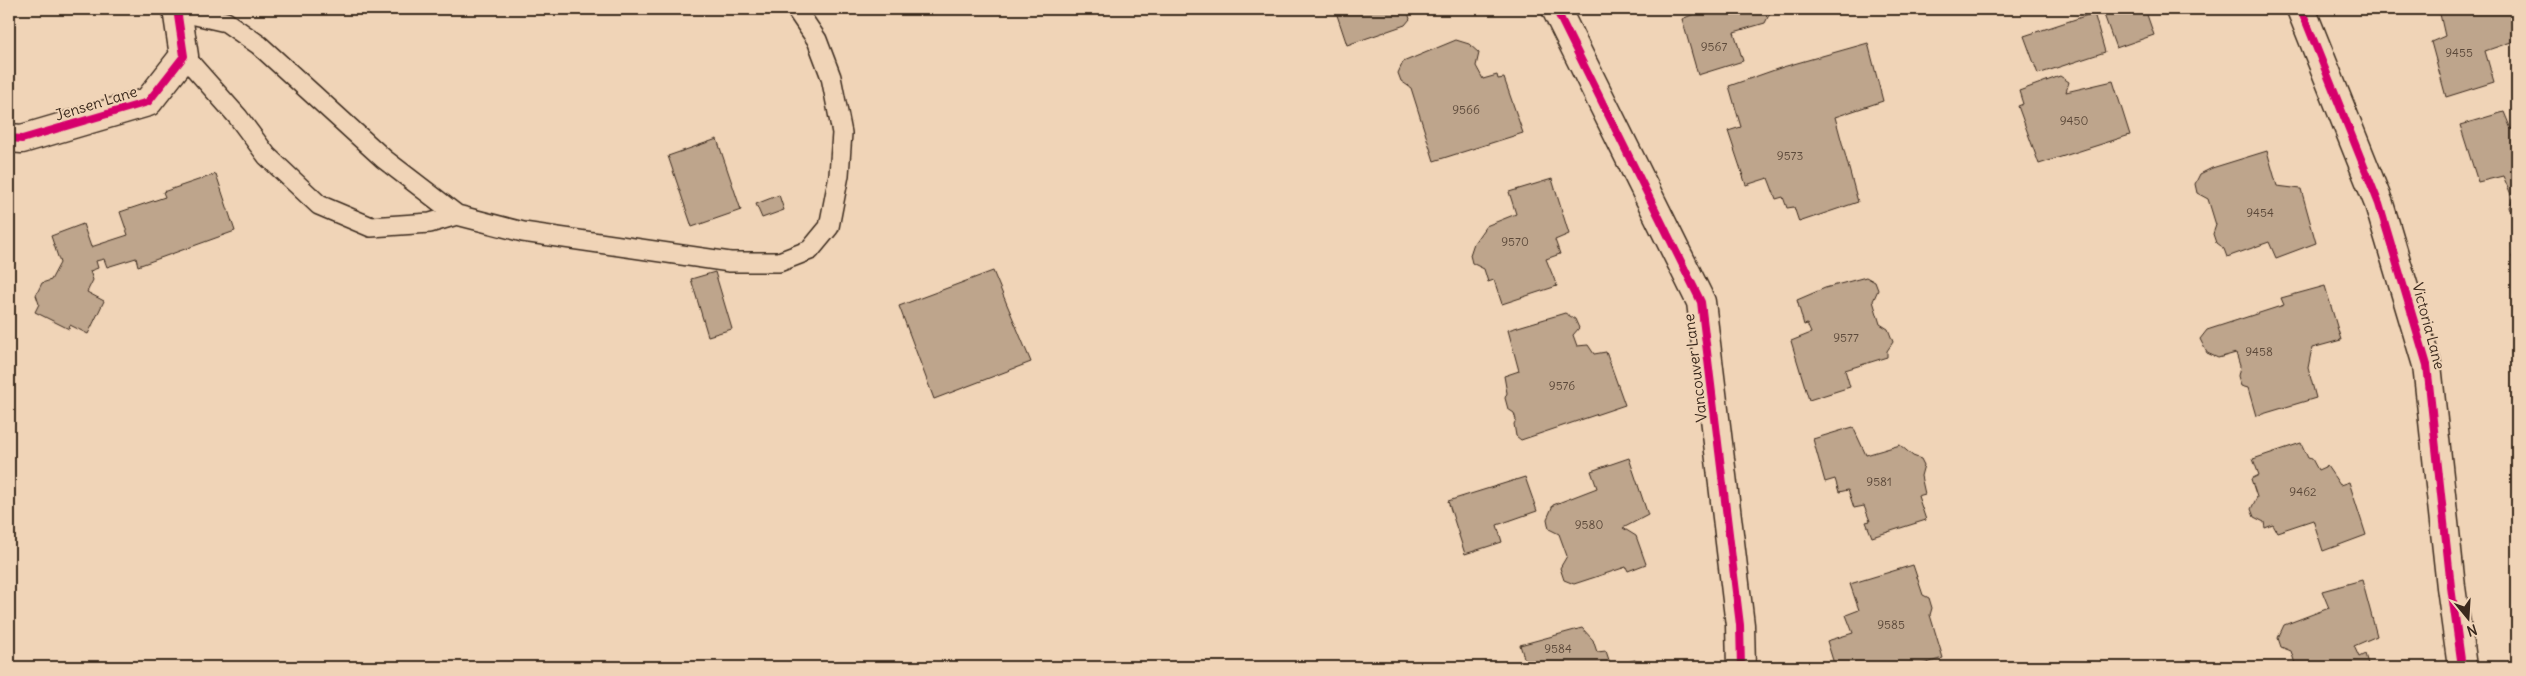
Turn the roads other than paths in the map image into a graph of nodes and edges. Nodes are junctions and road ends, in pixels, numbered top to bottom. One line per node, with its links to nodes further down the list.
1 (796, 9): 7 (lane)
2 (1556, 9): 8 (street, Vancouver Lane)
3 (2301, 9): 9 (street, Victoria Lane)
4 (178, 10): 5 (street); 7 (lane)
5 (184, 56): 6 (street, Jensen Lane); 7 (lane)
6 (9, 138)
7 (457, 215)
8 (1741, 667)
9 (2462, 667)

